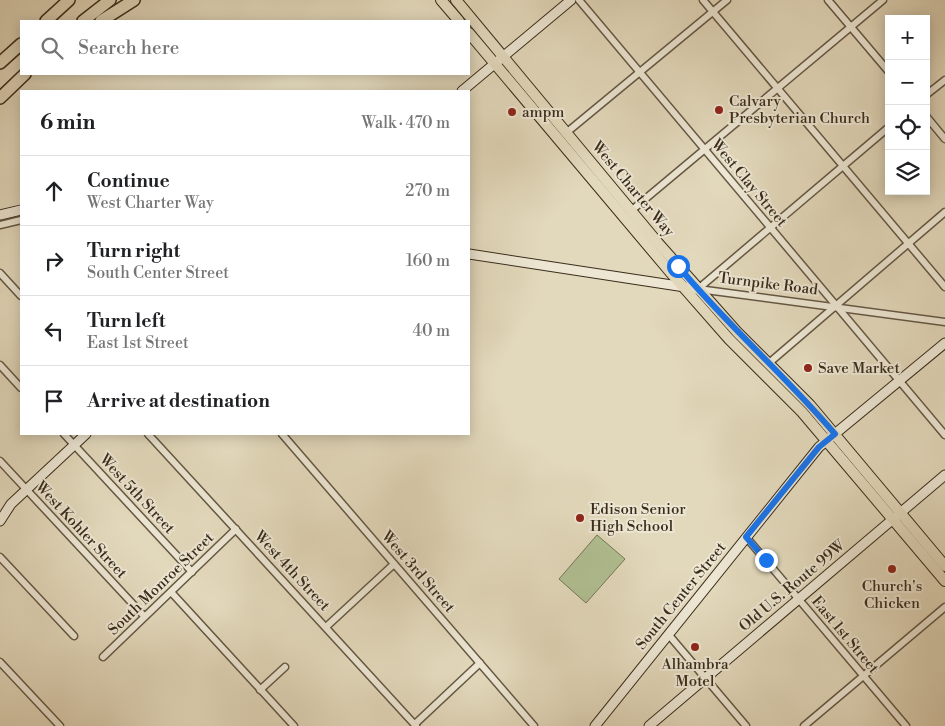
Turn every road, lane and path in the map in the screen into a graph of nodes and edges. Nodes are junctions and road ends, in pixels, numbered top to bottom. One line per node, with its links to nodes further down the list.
1 (69, 0): 13 (highway)
2 (110, 0): 14 (highway)
3 (134, 0): 15 (highway)
4 (441, 0): 16 (main road)
5 (456, 0): 20 (main road, West Charter Way)
6 (572, 0): 20 (main road)
7 (579, 0): 23 (street, West Clay Street)
8 (704, 0): 12 (street)
9 (727, 0): 12 (street)
10 (828, 0): 17 (street)
11 (883, 0): 17 (street)
12 (713, 11): 23 (street); 26 (street)
13 (47, 20)
14 (84, 20)
15 (103, 20)
16 (458, 20)
17 (851, 27): 22 (street); 26 (street)
18 (470, 34): 20 (main road, West Charter Way)
19 (20, 45): 21 (highway)
20 (498, 60): 27 (main road); 30 (main road, West Charter Way); 33 (main road, West Charter Way)
21 (0, 63)
22 (885, 67)
23 (640, 73): 33 (street); 35 (street, West Clay Street)
24 (24, 75): 29 (highway)
25 (945, 80): 28 (street)
26 (778, 88): 35 (street); 36 (street)
27 (463, 90)
28 (930, 92)
29 (0, 98)
30 (538, 114): 33 (main road); 37 (main road, West Charter Way)
31 (930, 121): 34 (street)
32 (885, 130): 36 (street)
33 (566, 133): 39 (main road, West Charter Way)
34 (945, 139)
35 (705, 150): 39 (street); 44 (street, West Clay Street)
36 (843, 166): 44 (street); 45 (street)
37 (605, 194): 39 (main road); 48 (main road, West Charter Way)
38 (20, 210): 41 (main road)
39 (632, 210): 50 (main road, West Charter Way)
40 (945, 212): 45 (street)
41 (0, 215)
42 (20, 220): 43 (street)
43 (0, 226)
44 (770, 228): 50 (street); 52 (street, West Clay Street)
45 (908, 243): 49 (street); 52 (street)
46 (470, 254): 48 (main road, Turnpike Road)
47 (0, 273): 51 (street)
48 (684, 287): 50 (main road, Turnpike Road); 64 (main road, West Charter Way)
49 (945, 287)
50 (698, 289): 52 (street, Turnpike Road); 55 (main road, West Charter Way)
51 (20, 295)
52 (837, 306): 53 (street, Turnpike Road); 55 (street); 57 (street, West Clay Street)
53 (945, 322)
54 (945, 343): 57 (main road, South Center Street)
55 (769, 363): 64 (main road, West Charter Way)
56 (0, 365): 58 (street)
57 (900, 382): 63 (street, West Clay Street); 64 (main road, South Center Street)
58 (20, 387)
59 (65, 435): 65 (street, West 5th Street)
60 (85, 435): 65 (main road)
61 (149, 435): 72 (street, West 4th Street)
62 (283, 435): 75 (street, West 3rd Street)
63 (945, 435)
64 (831, 438): 69 (main road); 71 (main road); 73 (main road, South Center Street)
65 (74, 445): 68 (main road); 77 (street, West 5th Street)
66 (0, 461): 68 (street, West Kohler Street)
67 (945, 475): 69 (main road, Old U.S. Route 99W)
68 (26, 489): 70 (main road); 82 (street, West Kohler Street)
69 (900, 512): 71 (main road, Old U.S. Route 99W); 76 (main road)
70 (0, 520)
71 (892, 520): 78 (main road); 80 (main road, Old U.S. Route 99W)
72 (236, 529): 77 (street, South Monroe Street); 83 (street, West 4th Street)
73 (746, 537): 80 (street, East 1st Street); 84 (main road, South Center Street)
74 (0, 557): 85 (street)
75 (394, 564): 83 (street); 88 (street, West 3rd Street)
76 (945, 566)
77 (192, 572): 79 (street, South Monroe Street)
78 (945, 582)
79 (171, 592): 82 (street, South Monroe Street); 92 (street)
80 (799, 599): 90 (street, East 1st Street); 91 (main road, Old U.S. Route 99W)
81 (945, 607): 90 (street)
82 (144, 616): 86 (street, South Monroe Street)
83 (326, 627): 93 (street, West 4th Street)
84 (668, 634): 91 (street); 97 (main road, South Center Street)
85 (74, 636)
86 (103, 657)
87 (0, 662): 94 (street)
88 (480, 663): 93 (street); 96 (street, West 3rd Street)
89 (285, 667): 92 (street)
90 (864, 676): 100 (street); 101 (street, East 1st Street)
91 (706, 678): 98 (main road, Old U.S. Route 99W); 99 (street)
92 (260, 690): 95 (street)
93 (415, 725)
94 (60, 726)
95 (294, 726)
96 (534, 726)
97 (594, 726)
98 (648, 726)
99 (746, 726)
100 (804, 726)
101 (906, 726)

